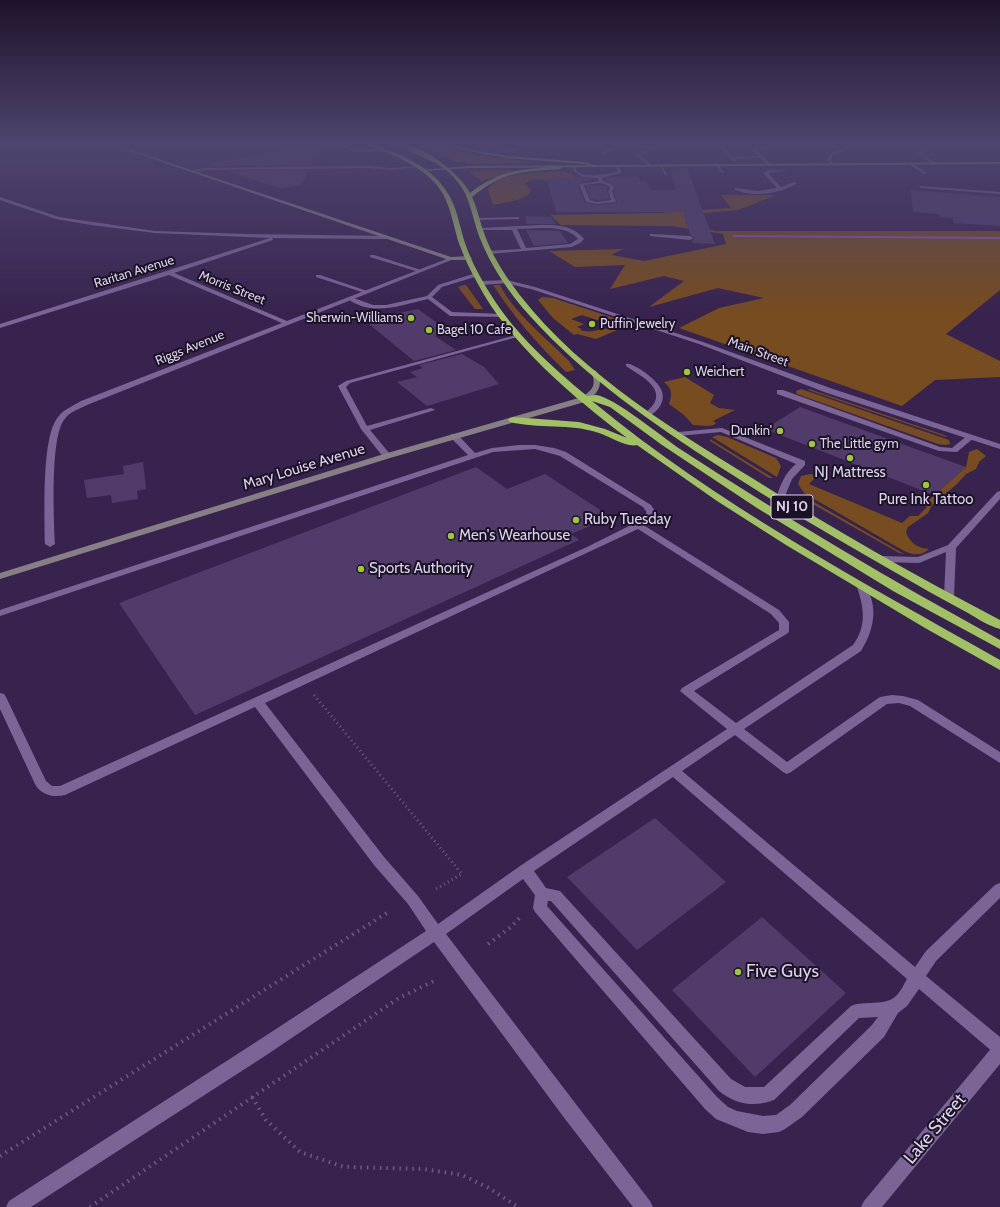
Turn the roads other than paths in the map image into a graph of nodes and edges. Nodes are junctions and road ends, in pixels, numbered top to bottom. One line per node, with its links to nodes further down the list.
1 (6, 200): 12 (street)
2 (278, 200): 13 (street)
3 (450, 200): 18 (highway, NJ 10)
4 (471, 200): 8 (highway, NJ 10)
5 (588, 200): 6 (street)
6 (614, 200)
7 (518, 218): 8 (street)
8 (477, 219): 10 (highway, NJ 10)
9 (514, 228): 10 (street); 15 (street); 15 (street)
10 (480, 229): 16 (highway, NJ 10)
11 (652, 235): 14 (street)
12 (274, 237): 13 (street); 21 (street, Raritan Avenue)
13 (386, 237): 19 (street)
14 (690, 238)
15 (524, 250): 16 (street)
16 (489, 252): 24 (highway, NJ 10)
17 (372, 256): 20 (street)
18 (469, 258): 19 (street); 22 (highway, NJ 10)
19 (451, 259): 20 (street, Riggs Avenue)
20 (421, 271): 26 (street, Riggs Avenue)
21 (169, 273): 30 (street, Morris Street); 31 (street, Raritan Avenue)
22 (476, 275): 25 (highway, NJ 10); 27 (street)
23 (318, 276): 26 (street)
24 (507, 282): 25 (street, Main Street); 34 (highway, NJ 10); 43 (street, Main Street)
25 (481, 283): 29 (highway, NJ 10)
26 (367, 292): 28 (street, Riggs Avenue)
27 (429, 297): 28 (street); 29 (street)
28 (351, 299): 30 (street, Riggs Avenue)
29 (502, 316): 32 (highway, NJ 10)
30 (286, 323): 51 (street, Riggs Avenue)
31 (0, 326)
32 (518, 336): 36 (highway, NJ 10); 40 (street)
33 (628, 365): 38 (street)
34 (594, 372): 36 (street, Mary Louise Avenue); 38 (highway, NJ 10)
35 (780, 392): 43 (street)
36 (584, 399): 39 (street, Mary Louise Avenue); 45 (highway, NJ 10); 59 (highway)
37 (432, 410): 40 (street)
38 (648, 414): 41 (highway, NJ 10)
39 (513, 420): 42 (street, Mary Louise Avenue); 45 (highway)
40 (365, 429): 46 (street)
41 (678, 434): 49 (highway, NJ 10); 49 (street)
42 (454, 436): 46 (street, Mary Louise Avenue); 47 (street)
43 (971, 437): 44 (street, Main Street)
44 (1000, 446)
45 (648, 449): 55 (highway, NJ 10)
46 (387, 456): 54 (street, Mary Louise Avenue)
47 (473, 456): 50 (street); 57 (street)
48 (1000, 494): 52 (street)
49 (780, 499): 53 (highway, NJ 10)
50 (639, 526): 62 (street); 63 (street)
51 (50, 544)
52 (951, 547): 53 (street); 56 (street)
53 (881, 559): 56 (highway, NJ 10)
54 (0, 576)
55 (862, 587): 60 (highway, NJ 10); 63 (street)
56 (949, 597): 58 (highway, NJ 10)
57 (0, 613)
58 (1000, 626)
59 (1000, 645)
60 (1000, 666)
61 (0, 697): 62 (street)
62 (258, 702): 69 (street)
63 (736, 730): 64 (street); 65 (street)
64 (1000, 758)
65 (674, 771): 66 (street); 70 (street)
66 (524, 870): 68 (street); 69 (street)
67 (1000, 889): 70 (street)
68 (542, 894): 71 (street); 71 (street)
69 (436, 933): 74 (street); 75 (street)
70 (917, 977): 71 (street); 72 (street)
71 (893, 1008)
72 (1000, 1047)
73 (1000, 1051): 76 (street, Lake Street)
74 (15, 1207)
75 (644, 1207)
76 (870, 1207)

